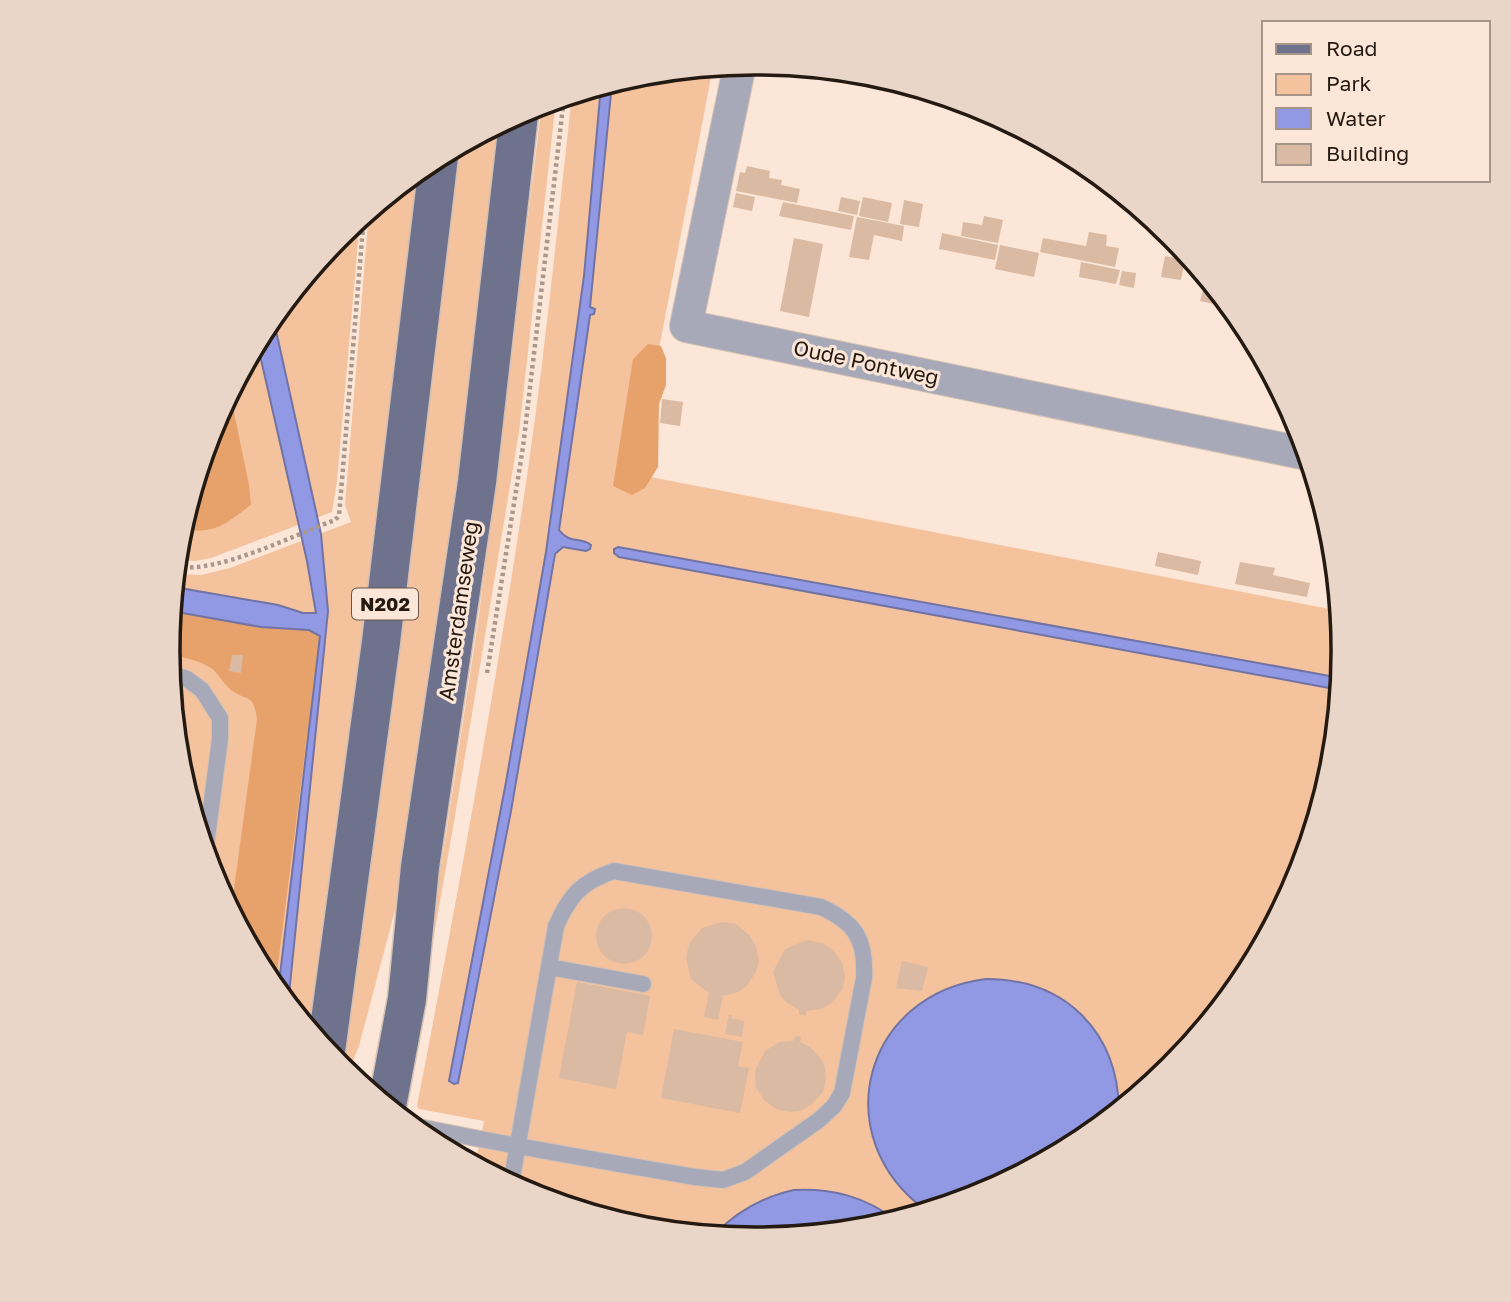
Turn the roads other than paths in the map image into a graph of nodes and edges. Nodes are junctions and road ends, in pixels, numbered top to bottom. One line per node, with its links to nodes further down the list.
1 (738, 75): 4 (street, Oude Pontweg)
2 (517, 127): 10 (main road, Amsterdamseweg)
3 (437, 171): 9 (main road, N202)
4 (1295, 452)
5 (181, 677): 6 (lane)
6 (208, 830)
7 (549, 967): 8 (lane); 12 (lane); 12 (lane)
8 (643, 984)
9 (328, 1036)
10 (389, 1095)
11 (436, 1130): 12 (lane)
12 (517, 1146): 13 (lane)
13 (513, 1173)

